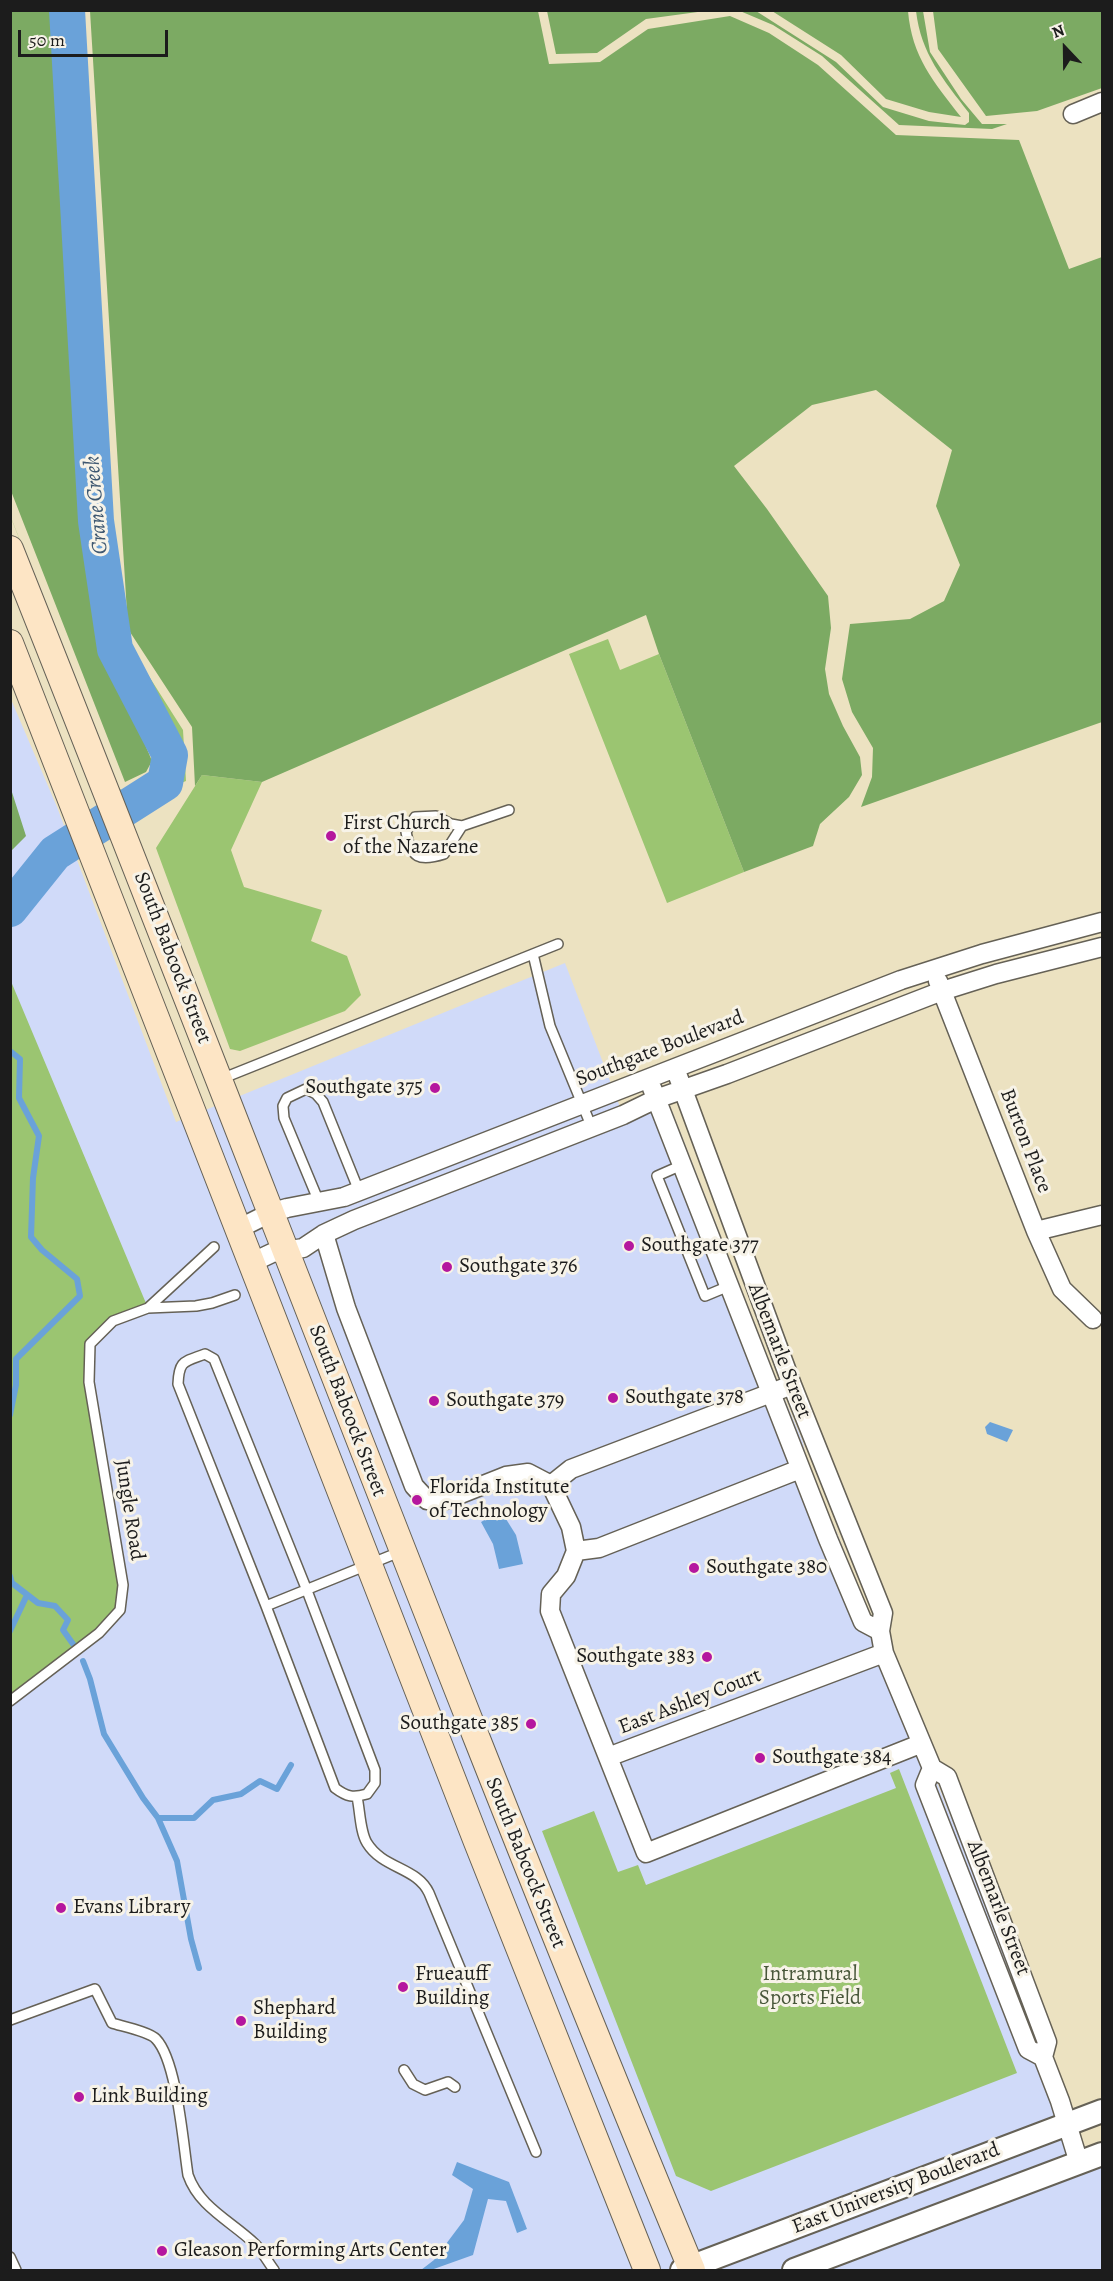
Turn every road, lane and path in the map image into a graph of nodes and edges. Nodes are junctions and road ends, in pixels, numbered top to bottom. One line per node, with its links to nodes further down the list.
1 (1102, 102): 2 (street)
2 (1073, 114)
3 (10, 549): 15 (main road, South Babcock Street)
4 (10, 643): 26 (main road, South Babcock Street)
5 (509, 810): 6 (lane)
6 (462, 826): 6 (lane)
7 (1102, 922): 11 (street, Southgate Boulevard)
8 (558, 944): 10 (lane)
9 (1102, 947): 12 (street)
10 (533, 954): 15 (lane); 18 (lane)
11 (933, 969): 12 (street, Burton Place); 13 (street, Southgate Boulevard)
12 (942, 991): 16 (street); 27 (street, Burton Place)
13 (675, 1068): 14 (street, Southgate Boulevard); 16 (street, Albemarle Street)
14 (648, 1078): 17 (street, Albemarle Street); 18 (street, Southgate Boulevard)
15 (219, 1080): 24 (main road, South Babcock Street)
16 (683, 1090): 17 (street); 20 (street, Albemarle Street)
17 (656, 1099): 19 (street); 21 (street, Albemarle Street)
18 (582, 1104): 19 (lane); 22 (street, Southgate Boulevard)
19 (592, 1128): 28 (street)
20 (706, 1156): 21 (street); 32 (street, Albemarle Street)
21 (682, 1166): 33 (street, Albemarle Street); 33 (lane)
22 (358, 1191): 23 (street, Southgate Boulevard); 23 (lane)
23 (319, 1202): 24 (street, Southgate Boulevard)
24 (270, 1213): 26 (street, Southgate Boulevard); 30 (main road, South Babcock Street)
25 (1102, 1215): 27 (street)
26 (238, 1229): 31 (main road, South Babcock Street)
27 (1036, 1231): 36 (street, Burton Place)
28 (324, 1234): 30 (street); 41 (street)
29 (214, 1247): 35 (lane)
30 (284, 1250): 31 (street); 43 (main road, South Babcock Street)
31 (251, 1263): 46 (main road, South Babcock Street)
32 (753, 1277): 33 (street); 37 (street, Albemarle Street)
33 (729, 1286): 38 (street, Albemarle Street)
34 (235, 1295): 35 (lane)
35 (148, 1308): 51 (lane, Jungle Road)
36 (1094, 1319)
37 (792, 1385): 38 (street); 39 (street, Albemarle Street)
38 (770, 1393): 40 (street, Albemarle Street); 41 (street)
39 (819, 1451): 40 (street); 42 (street, Albemarle Street)
40 (799, 1464): 44 (street); 45 (street, Albemarle Street)
41 (550, 1485): 44 (street)
42 (857, 1545): 45 (street); 49 (street, Albemarle Street)
43 (402, 1551): 46 (lane); 64 (main road, South Babcock Street)
44 (576, 1551): 53 (street, East Ashley Court)
45 (835, 1555): 49 (street, Albemarle Street)
46 (368, 1564): 47 (lane); 67 (main road, South Babcock Street)
47 (306, 1588): 48 (lane); 48 (lane); 54 (lane)
48 (266, 1606): 54 (lane)
49 (880, 1630): 50 (street, Albemarle Street)
50 (884, 1653): 52 (street, Albemarle Street); 53 (street, East Ashley Court)
51 (10, 1701)
52 (920, 1744): 53 (street); 59 (street, Albemarle Street)
53 (608, 1757)
54 (357, 1797): 60 (lane)
55 (10, 2020): 66 (lane)
56 (404, 2070): 57 (lane)
57 (454, 2087)
58 (1102, 2111): 59 (street, East University Boulevard)
59 (1068, 2124): 62 (street, Albemarle Street); 64 (street, East University Boulevard)
60 (536, 2152)
61 (1102, 2154): 62 (street, East University Boulevard)
62 (1079, 2163): 68 (street, East University Boulevard)
63 (10, 2257): 65 (lane)
64 (688, 2269)
65 (16, 2271)
66 (274, 2271)
67 (647, 2271)
68 (794, 2271)

